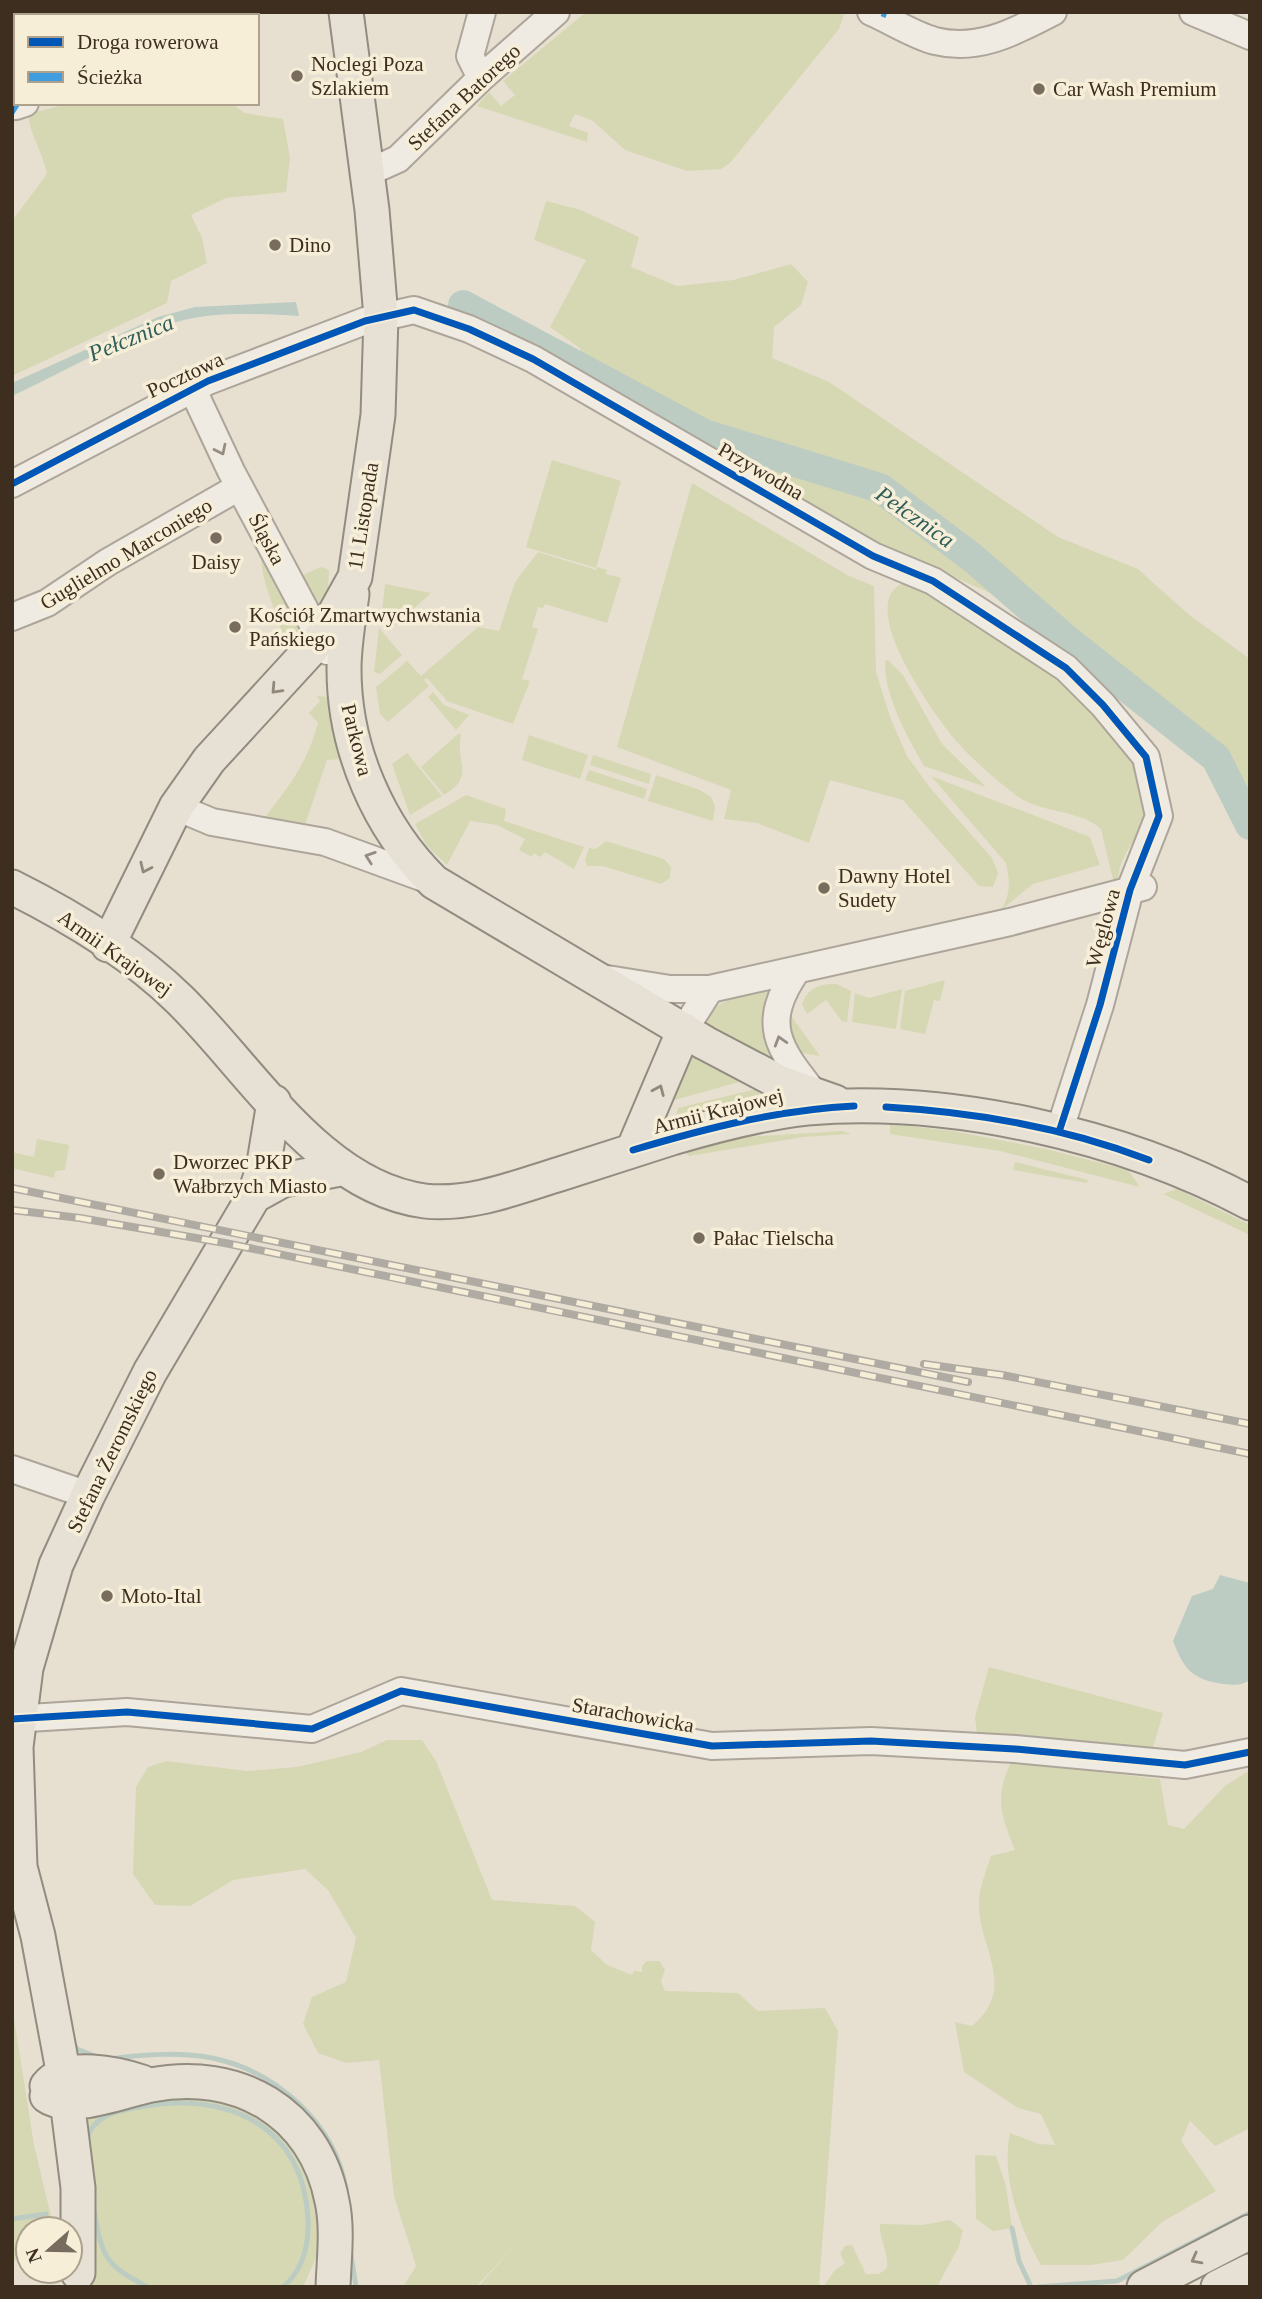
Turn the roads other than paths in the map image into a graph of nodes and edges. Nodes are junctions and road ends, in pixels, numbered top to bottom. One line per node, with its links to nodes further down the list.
1 (346, 12): 9 (main road, 11 Listopada)
2 (482, 12): 8 (street)
3 (556, 12): 8 (street, Stefana Batorego)
4 (871, 12): 5 (street)
5 (1053, 12)
6 (1193, 12): 7 (street)
7 (1250, 36)
8 (481, 78): 9 (street, Stefana Batorego)
9 (367, 173): 10 (main road, 11 Listopada)
10 (381, 317): 11 (street, Pocztowa); 14 (main road, 11 Listopada); 18 (street, Przywodna)
11 (192, 388): 12 (street, Pocztowa); 13 (street, Śląska, one-way to 13)
12 (12, 484)
13 (239, 487): 15 (street, Guglielmo Marconiego); 16 (street, Śląska)
14 (355, 577): 16 (main road, 11 Listopada); 17 (main road, Parkowa)
15 (12, 617)
16 (321, 638): 17 (street, Śląska); 19 (main road, 11 Listopada, one-way to 19)
17 (345, 688): 20 (main road, Parkowa)
18 (1103, 705): 22 (street, Węglowa)
19 (176, 807): 20 (street, Parkowa, one-way to 19); 23 (main road, 11 Listopada, one-way to 23)
20 (434, 882): 25 (main road, Parkowa)
21 (12, 887): 23 (main road, Armii Krajowej)
22 (1137, 889): 24 (street); 31 (street, Węglowa)
23 (108, 945): 29 (main road, Armii Krajowej)
24 (797, 970): 26 (street); 28 (street, one-way to 24)
25 (596, 977): 26 (street); 27 (main road, Parkowa)
26 (710, 989): 27 (street)
27 (684, 1030): 28 (main road, Parkowa); 32 (main road, one-way to 27)
28 (817, 1097): 30 (main road, Parkowa)
29 (274, 1102): 33 (main road, Armii Krajowej); 34 (main road, Stefana Żeromskiego)
30 (854, 1106): 31 (main road, Armii Krajowej); 32 (main road, Armii Krajowej)
31 (1059, 1132): 35 (main road, Armii Krajowej)
32 (633, 1150): 33 (main road, Armii Krajowej)
33 (340, 1169): 34 (main road)
34 (254, 1196): 37 (main road, Stefana Żeromskiego)
35 (1250, 1203)
36 (12, 1469): 37 (street)
37 (88, 1495): 38 (main road, Stefana Żeromskiego)
38 (16, 1718): 39 (street, Starachowicka); 40 (main road, Stefana Żeromskiego)
39 (1250, 1752)
40 (59, 2090): 41 (main road); 42 (main road); 44 (main road)
41 (67, 2215)
42 (78, 2215)
43 (1250, 2232): 48 (main road, one-way to 48)
44 (334, 2246): 46 (main road); 47 (main road)
45 (1250, 2271): 49 (main road)
46 (314, 2287)
47 (334, 2287)
48 (1144, 2287)
49 (1218, 2287)

